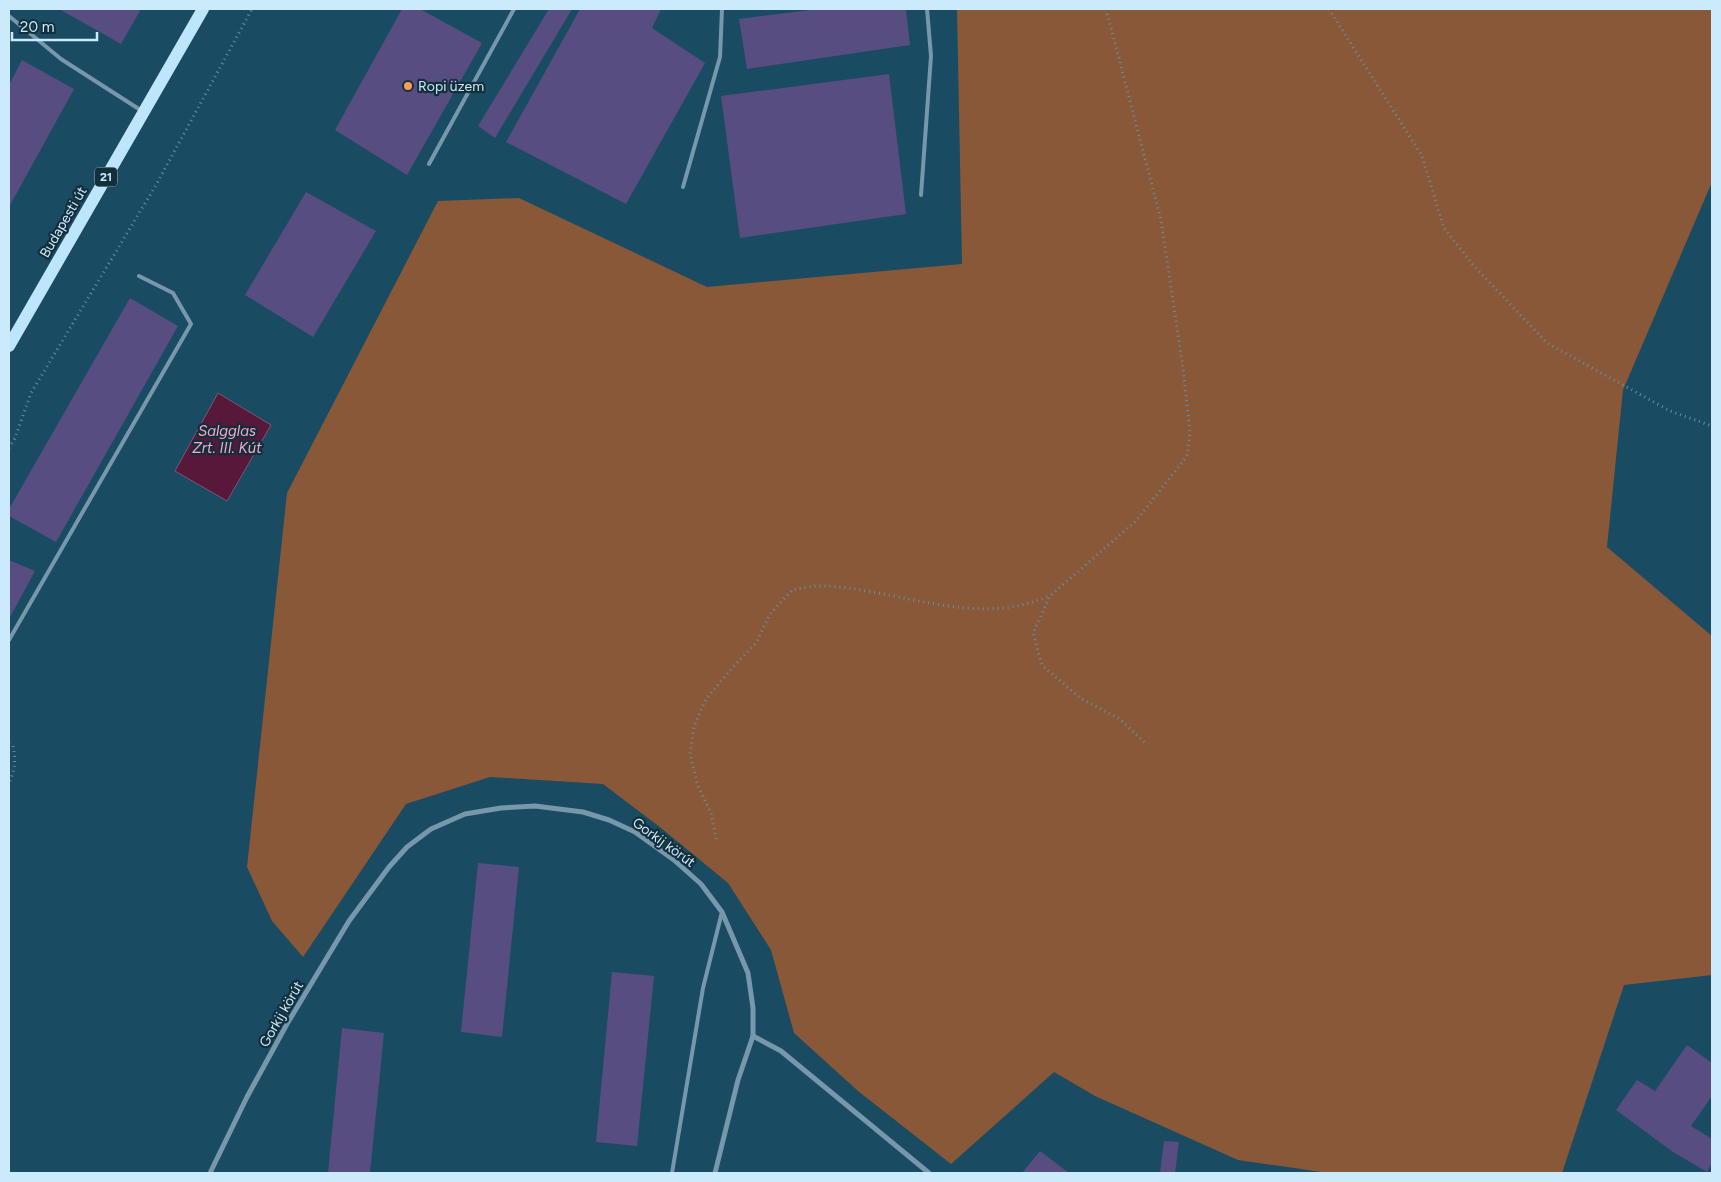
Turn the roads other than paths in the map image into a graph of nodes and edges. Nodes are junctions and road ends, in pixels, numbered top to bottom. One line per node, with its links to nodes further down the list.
1 (203, 9): 6 (main road, Budapesti út / 21)
2 (514, 9): 7 (lane)
3 (722, 9): 8 (lane)
4 (927, 9): 9 (lane)
5 (9, 16): 6 (lane)
6 (144, 112): 11 (main road, Budapesti út / 21)
7 (429, 164)
8 (683, 187)
9 (921, 195)
10 (139, 276): 12 (lane)
11 (9, 346)
12 (9, 640)
13 (722, 912): 14 (street, Gorkij körút); 15 (street, Gorkij körút); 16 (lane)
14 (753, 1036): 17 (street, Gorkij körút); 18 (street)
15 (210, 1173)
16 (672, 1173)
17 (715, 1173)
18 (929, 1173)

